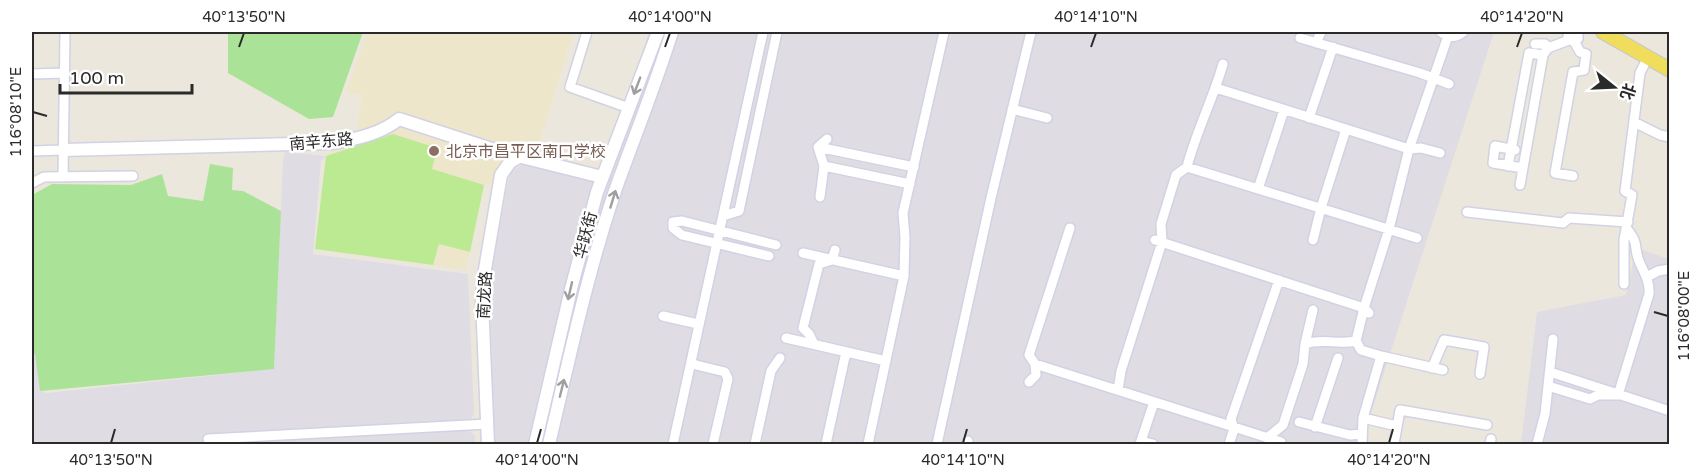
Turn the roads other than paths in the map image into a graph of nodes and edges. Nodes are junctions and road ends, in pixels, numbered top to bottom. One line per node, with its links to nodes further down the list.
1 (65, 32): 25 (street)
2 (587, 32): 30 (street)
3 (658, 32): 30 (street, 华跃街, one-way to 30)
4 (672, 32): 121 (street, 华跃街, one-way to 4)
5 (763, 32): 63 (street)
6 (777, 32): 63 (street)
7 (944, 32): 49 (street)
8 (1033, 32): 31 (street)
9 (1321, 32): 17 (street)
10 (1463, 32): 14 (street)
11 (1578, 32): 15 (street)
12 (1603, 32): 21 (main road)
13 (1621, 32): 22 (main road)
14 (1444, 34): 27 (street)
15 (1571, 37): 20 (street); 53 (street)
16 (1300, 38): 17 (street)
17 (1316, 43): 19 (street)
18 (1535, 44): 20 (street)
19 (1333, 47): 27 (street); 34 (street)
20 (1546, 52): 41 (street); 44 (street)
21 (1648, 57): 24 (main road); 35 (street)
22 (1670, 59)
23 (1223, 64): 29 (street)
24 (1670, 70)
25 (64, 73): 26 (street); 42 (street)
26 (32, 74)
27 (1434, 78): 28 (street); 40 (street)
28 (1449, 84)
29 (1216, 88): 32 (street); 50 (street)
30 (629, 108): 55 (street, 华跃街)
31 (1012, 109): 33 (street); 127 (street)
32 (1284, 110): 34 (street); 59 (street)
33 (1047, 118)
34 (1310, 118): 36 (street)
35 (1634, 122): 37 (street); 64 (street)
36 (1346, 129): 40 (street); 61 (street)
37 (1670, 137)
38 (828, 139): 39 (street)
39 (818, 147): 47 (street); 49 (street)
40 (1409, 148): 45 (street); 66 (street)
41 (1511, 149): 44 (street); 48 (street); 48 (street)
42 (63, 150): 43 (street); 46 (street, 南辛东路); 54 (street)
43 (32, 151)
44 (1526, 152): 51 (street)
45 (1440, 153)
46 (520, 156): 55 (street, 南辛东路); 109 (street, 南龙路)
47 (824, 166): 57 (street); 60 (street)
48 (1508, 166): 51 (street)
49 (914, 167): 57 (street)
50 (1187, 167): 59 (street); 70 (street)
51 (1523, 168): 58 (street)
52 (133, 176): 54 (street)
53 (1573, 176)
54 (63, 177): 56 (street)
55 (602, 177): 120 (street, 华跃街, one-way to 120)
56 (32, 183)
57 (910, 184): 77 (street)
58 (1520, 185)
59 (1257, 189): 61 (street)
60 (820, 197)
61 (1321, 208): 66 (street); 69 (street)
62 (1467, 212): 64 (street)
63 (723, 216): 67 (street)
64 (1628, 226): 78 (street); 80 (street)
65 (1070, 228): 96 (street)
66 (1389, 229): 68 (street); 82 (street)
67 (720, 231): 71 (street); 71 (street); 72 (street)
68 (1417, 238)
69 (1313, 240)
70 (1159, 241): 79 (street); 103 (street)
71 (717, 244): 75 (street); 84 (street)
72 (776, 245)
73 (803, 253): 74 (street)
74 (833, 255): 77 (street); 88 (street)
75 (769, 256)
76 (1670, 269): 78 (street)
77 (904, 276): 94 (street)
78 (1647, 277): 104 (street)
79 (1279, 280): 82 (street); 113 (street)
80 (1624, 284)
81 (1313, 310): 89 (street)
82 (1366, 311): 87 (street)
83 (663, 316): 84 (street)
84 (699, 324): 95 (street)
85 (786, 338): 88 (street)
86 (1553, 339): 99 (street)
87 (1356, 341): 89 (street); 91 (street)
88 (814, 344): 90 (street)
89 (1305, 344): 115 (street)
90 (846, 352): 94 (street); 125 (street)
91 (1381, 356): 97 (street); 107 (street)
92 (780, 358): 124 (street)
93 (1338, 358): 112 (street)
94 (886, 361): 126 (street)
95 (691, 362): 122 (street); 123 (street)
96 (1035, 364): 101 (street); 103 (street)
97 (1432, 368): 98 (street); 100 (street)
98 (1443, 370)
99 (1550, 372): 102 (street); 104 (street)
100 (1479, 374)
101 (1029, 382)
102 (1548, 386): 104 (street); 132 (street)
103 (1118, 390): 105 (street)
104 (1618, 395): 106 (street)
105 (1154, 402): 113 (street); 118 (street)
106 (1670, 411)
107 (1363, 418): 111 (street); 114 (street)
108 (1299, 422): 112 (street)
109 (487, 424): 116 (street); 119 (street, 南龙路)
110 (1487, 425): 111 (street)
111 (1397, 426): 131 (street)
112 (1315, 427): 114 (street)
113 (1234, 429): 115 (street); 129 (street)
114 (1362, 434): 130 (street)
115 (1267, 438): 117 (street)
116 (208, 439)
117 (1281, 442)
118 (1141, 443): 128 (street)
119 (488, 444)
120 (535, 444)
121 (549, 444)
122 (673, 444)
123 (713, 444)
124 (755, 444)
125 (826, 444)
126 (868, 444)
127 (937, 444)
128 (1153, 444)
129 (1229, 444)
130 (1362, 444)
131 (1394, 444)
132 (1537, 444)

